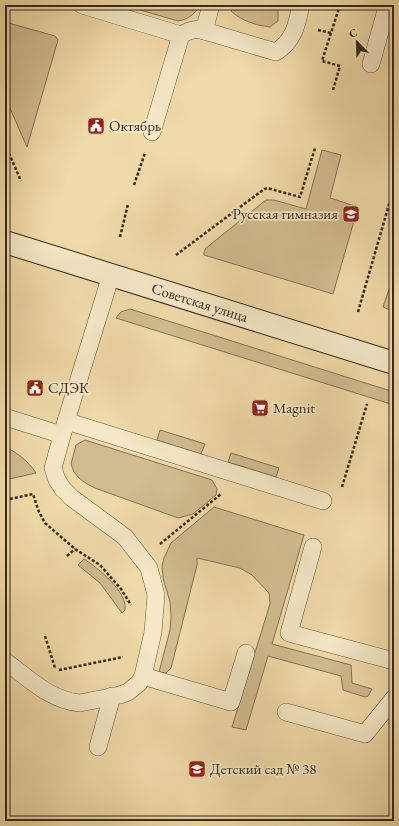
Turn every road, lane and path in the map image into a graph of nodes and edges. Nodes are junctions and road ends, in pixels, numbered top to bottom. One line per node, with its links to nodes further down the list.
1 (82, 5): 7 (lane)
2 (211, 5): 6 (lane)
3 (301, 5): 6 (lane)
4 (340, 5): 9 (path)
5 (394, 9): 8 (lane)
6 (204, 31): 7 (lane)
7 (181, 35): 10 (lane)
8 (370, 64)
9 (333, 90)
10 (152, 132): 14 (path)
11 (5, 144): 13 (path)
12 (315, 148): 19 (path)
13 (21, 181)
14 (134, 185)
15 (394, 187): 21 (path)
16 (128, 204): 17 (path)
17 (120, 237)
18 (5, 242): 20 (main road, Советская улица)
19 (176, 255)
20 (111, 274): 24 (main road, Советская улица); 27 (lane)
21 (358, 312)
22 (394, 318): 23 (path)
23 (392, 323)
24 (394, 363)
25 (367, 404): 30 (path)
26 (5, 417): 27 (lane)
27 (64, 428): 28 (lane); 34 (lane)
28 (244, 476): 30 (lane); 34 (path)
29 (5, 500): 32 (path)
30 (323, 501)
31 (313, 547): 40 (lane)
32 (75, 549): 33 (path); 35 (path)
33 (67, 556)
34 (141, 558): 41 (lane)
35 (132, 608)
36 (45, 636): 38 (path)
37 (246, 653): 41 (lane)
38 (128, 656)
39 (5, 661): 42 (lane)
40 (394, 662)
41 (144, 676): 42 (lane)
42 (112, 696): 45 (lane)
43 (394, 698): 44 (lane)
44 (286, 712)
45 (98, 747)

